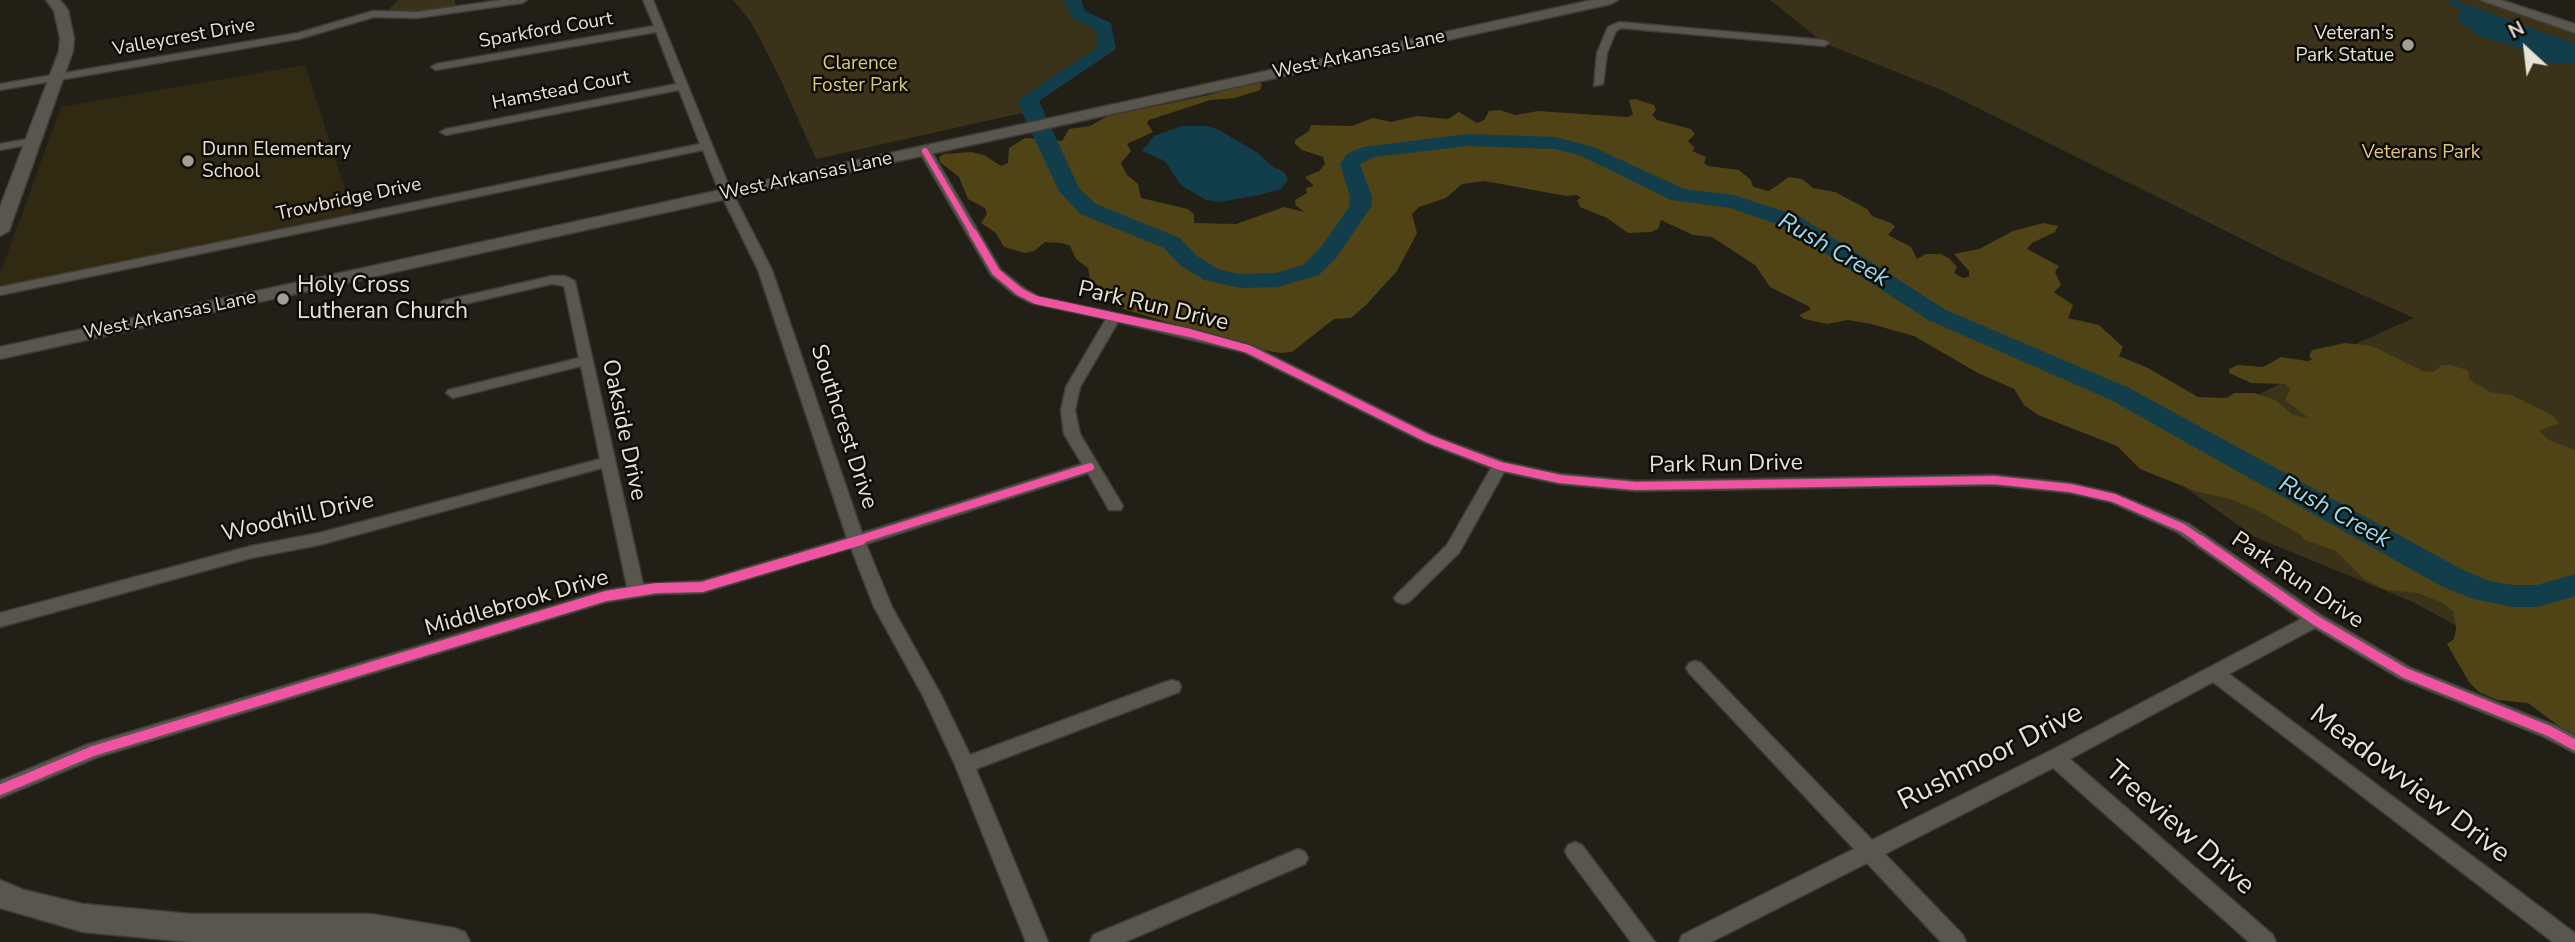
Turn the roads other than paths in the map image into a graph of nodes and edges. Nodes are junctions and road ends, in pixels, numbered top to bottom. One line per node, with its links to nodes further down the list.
1 (53, 0): 11 (main road)
2 (522, 0): 11 (street, Valleycrest Drive)
3 (648, 0): 7 (street, Southcrest Drive)
4 (1567, 0): 15 (main road, West Arkansas Lane)
5 (1611, 0): 15 (main road, West Arkansas Lane)
6 (2487, 0): 8 (main road)
7 (661, 28): 10 (street, Sparkford Court); 13 (street, Southcrest Drive)
8 (2575, 29)
9 (1824, 43): 12 (street)
10 (436, 67)
11 (57, 77): 14 (street, Valleycrest Drive); 18 (main road)
12 (1598, 83)
13 (683, 86): 16 (street, Hamstead Court); 19 (street, Southcrest Drive)
14 (0, 87)
15 (1106, 105): 17 (main road, West Arkansas Lane)
16 (446, 132)
17 (983, 132): 21 (main road, West Arkansas Lane); 22 (main road, West Arkansas Lane)
18 (33, 141): 20 (street); 23 (main road)
19 (706, 146): 22 (street, Southcrest Drive); 25 (street, Trowbridge Drive)
20 (0, 147)
21 (925, 151): 22 (main road, West Arkansas Lane); 27 (street, Park Run Drive)
22 (725, 189): 28 (main road, West Arkansas Lane); 29 (main road, West Arkansas Lane); 36 (street, Southcrest Drive)
23 (3, 214): 24 (main road)
24 (0, 230)
25 (0, 291)
26 (447, 304): 30 (street, Oakside Drive)
27 (1114, 319): 33 (street, Park Run Drive); 34 (street)
28 (0, 341)
29 (0, 354)
30 (584, 361): 31 (street); 32 (street, Oakside Drive)
31 (453, 393)
32 (606, 462): 37 (street, Oakside Drive); 39 (street, Woodhill Drive)
33 (1500, 466): 38 (street); 40 (street, Park Run Drive)
34 (1090, 467): 35 (street); 36 (street, Middlebrook Drive)
35 (1115, 506)
36 (858, 541): 37 (street, Middlebrook Drive); 46 (street, Southcrest Drive)
37 (636, 590): 47 (street, Middlebrook Drive)
38 (1403, 598)
39 (0, 620)
40 (2315, 620): 42 (street, Rushmoor Drive); 44 (street, Park Run Drive)
41 (1695, 668): 49 (street)
42 (2214, 673): 45 (street, Rushmoor Drive); 59 (street, Meadowview Drive)
43 (1172, 687): 46 (street)
44 (2575, 745)
45 (2055, 758): 49 (street, Rushmoor Drive); 58 (street, Treeview Drive)
46 (965, 765): 53 (street, Southcrest Drive)
47 (0, 790)
48 (1575, 851): 55 (street)
49 (1870, 852): 56 (street, Rushmoor Drive); 57 (street)
50 (1298, 858): 54 (street)
51 (0, 894): 52 (main road)
52 (454, 942)
53 (1037, 942)
54 (1101, 942)
55 (1644, 942)
56 (1690, 942)
57 (1955, 942)
58 (2265, 942)
59 (2570, 942)

